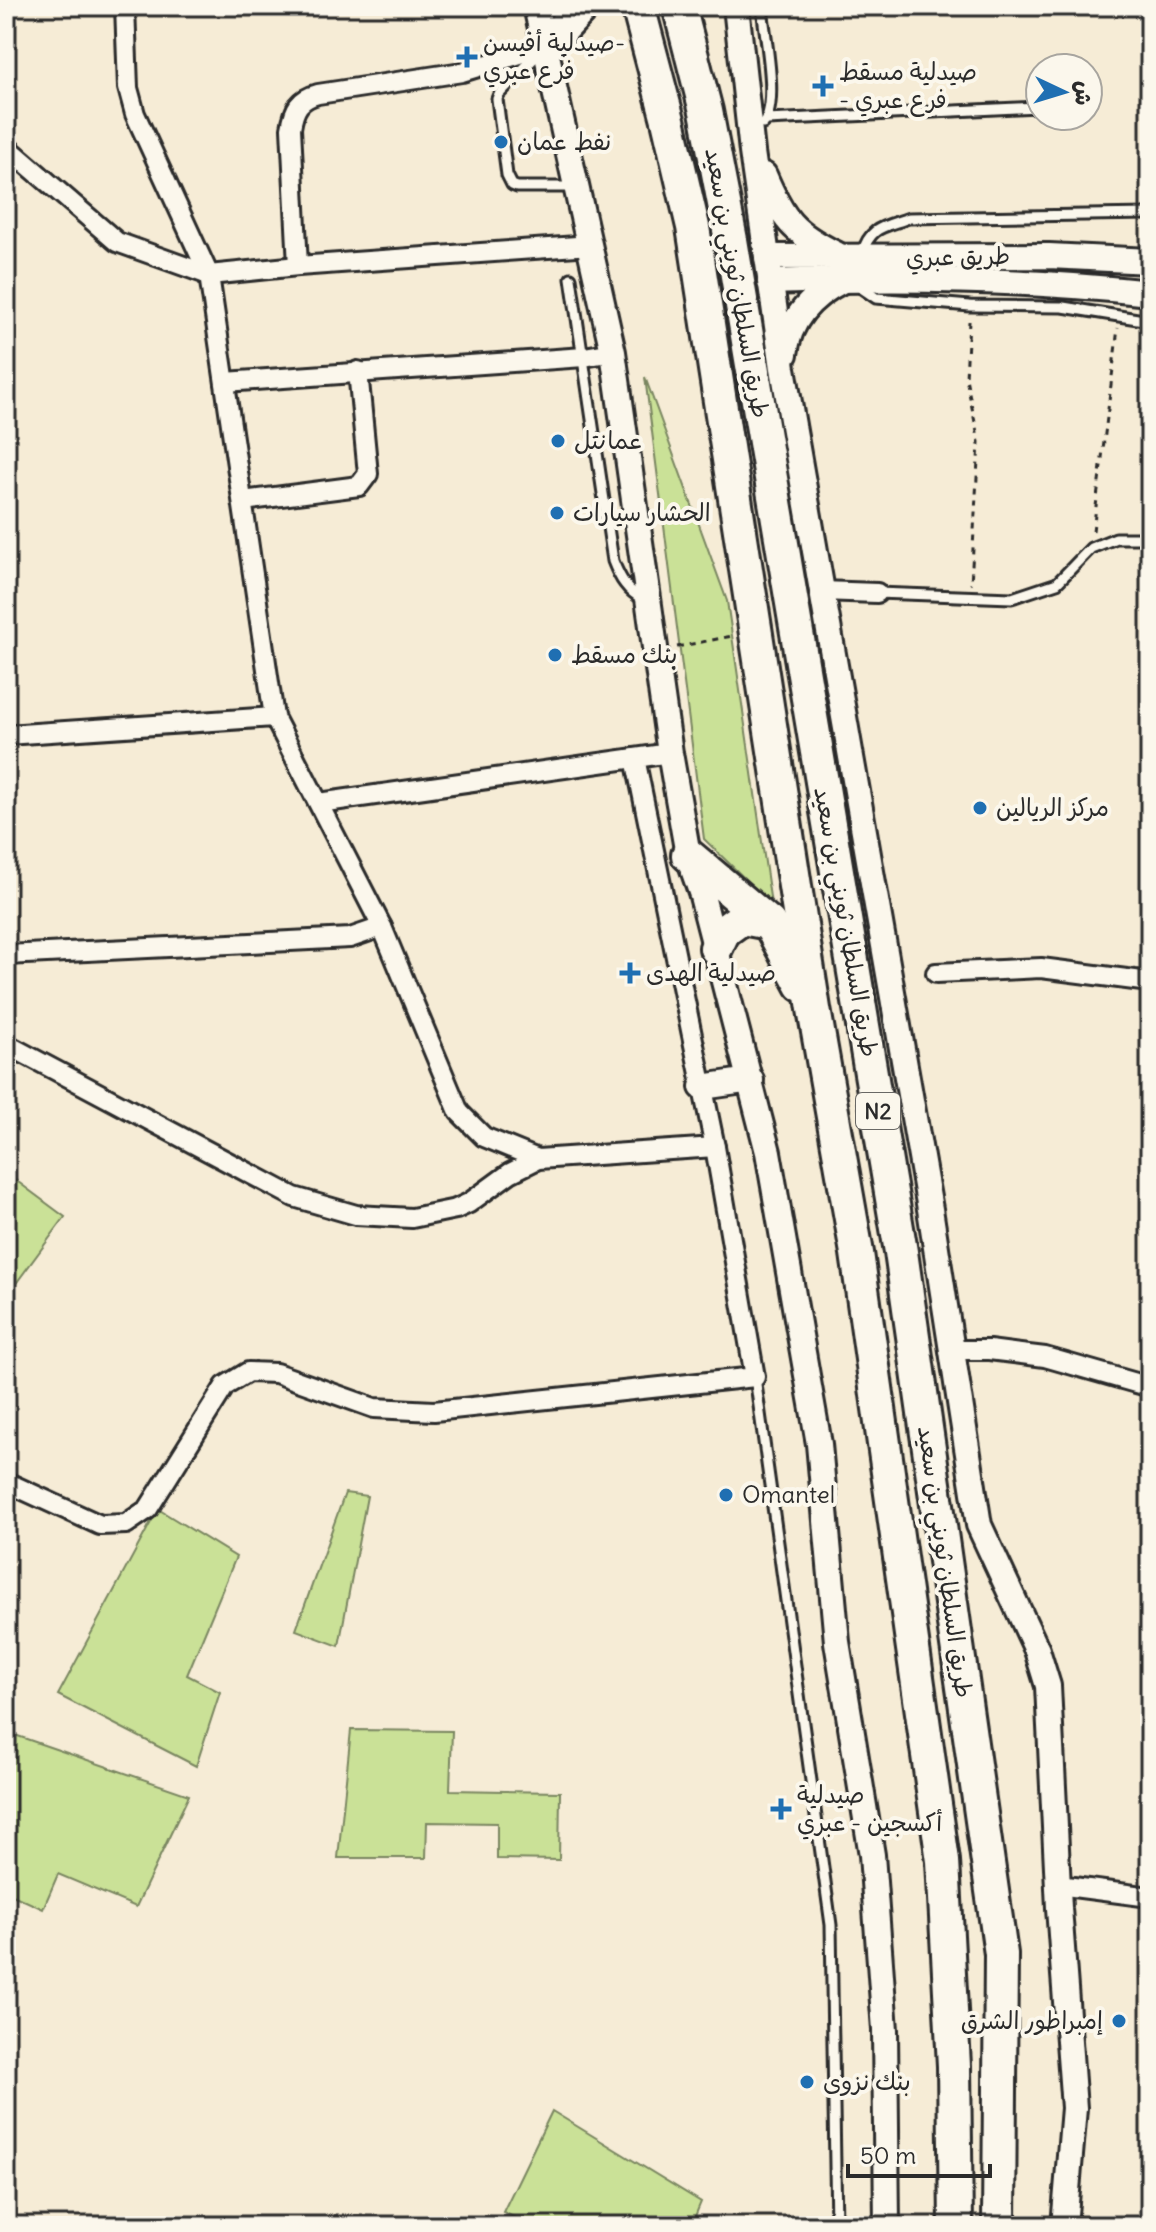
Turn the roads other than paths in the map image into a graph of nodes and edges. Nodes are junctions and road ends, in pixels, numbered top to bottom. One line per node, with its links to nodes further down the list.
1 (125, 6): 19 (street)
2 (536, 6): 8 (street)
3 (583, 6): 8 (highway)
4 (638, 6): 47 (highway, طريق السلطان ثويني بن سعيد / N2)
5 (679, 6): 59 (highway, طريق السلطان ثويني بن سعيد / N2)
6 (736, 6): 10 (street)
7 (762, 6): 10 (lane)
8 (546, 46): 12 (street); 12 (lane); 17 (street)
9 (1024, 108): 10 (lane)
10 (757, 136): 15 (street); 18 (street)
11 (6, 146): 19 (street)
12 (576, 187): 14 (street)
13 (1150, 214): 18 (lane)
14 (591, 245): 17 (street); 25 (street)
15 (767, 257): 18 (street, طريق عبري); 21 (street)
16 (1150, 263): 18 (street, طريق عبري); 22 (street)
17 (298, 266): 19 (street)
18 (849, 268): 21 (street, طريق عبري); 22 (street, طريق عبري); 24 (lane); 27 (street)
19 (209, 275): 29 (street)
20 (571, 278): 26 (lane)
21 (770, 282): 27 (street)
22 (1112, 288): 23 (street, طريق عبري)
23 (1150, 293)
24 (1150, 321)
25 (613, 352): 26 (street); 34 (street)
26 (584, 357): 28 (street); 34 (lane)
27 (783, 368): 32 (street)
28 (358, 371): 29 (street); 30 (street)
29 (225, 382): 30 (street)
30 (243, 501): 35 (street)
31 (1150, 538): 33 (lane)
32 (821, 591): 33 (street); 53 (street)
33 (877, 593)
34 (651, 603): 37 (street)
35 (274, 717): 36 (street); 39 (street)
36 (6, 735)
37 (670, 753): 38 (street); 40 (street)
38 (635, 758): 39 (street); 50 (street)
39 (319, 803): 42 (street)
40 (688, 855): 41 (highway); 43 (street)
41 (769, 923): 43 (highway); 47 (highway)
42 (382, 927): 44 (street); 52 (street)
43 (716, 948): 49 (street)
44 (6, 955)
45 (936, 973): 46 (street)
46 (1150, 982)
47 (814, 1009): 62 (highway, طريق السلطان ثويني بن سعيد / N2)
48 (6, 1044): 52 (street)
49 (751, 1080): 50 (street); 61 (street)
50 (702, 1087): 51 (street)
51 (715, 1147): 52 (street); 54 (street)
52 (538, 1159)
53 (952, 1350): 55 (street); 57 (street)
54 (755, 1377): 56 (street); 60 (lane)
55 (1150, 1387)
56 (6, 1482)
57 (1058, 1885): 58 (street); 65 (street)
58 (1150, 1897)
59 (1001, 1954): 63 (highway, طريق السلطان ثويني بن سعيد / N2); 64 (highway)
60 (836, 2226)
61 (887, 2226)
62 (956, 2226)
63 (999, 2226)
64 (1019, 2226)
65 (1064, 2226)

